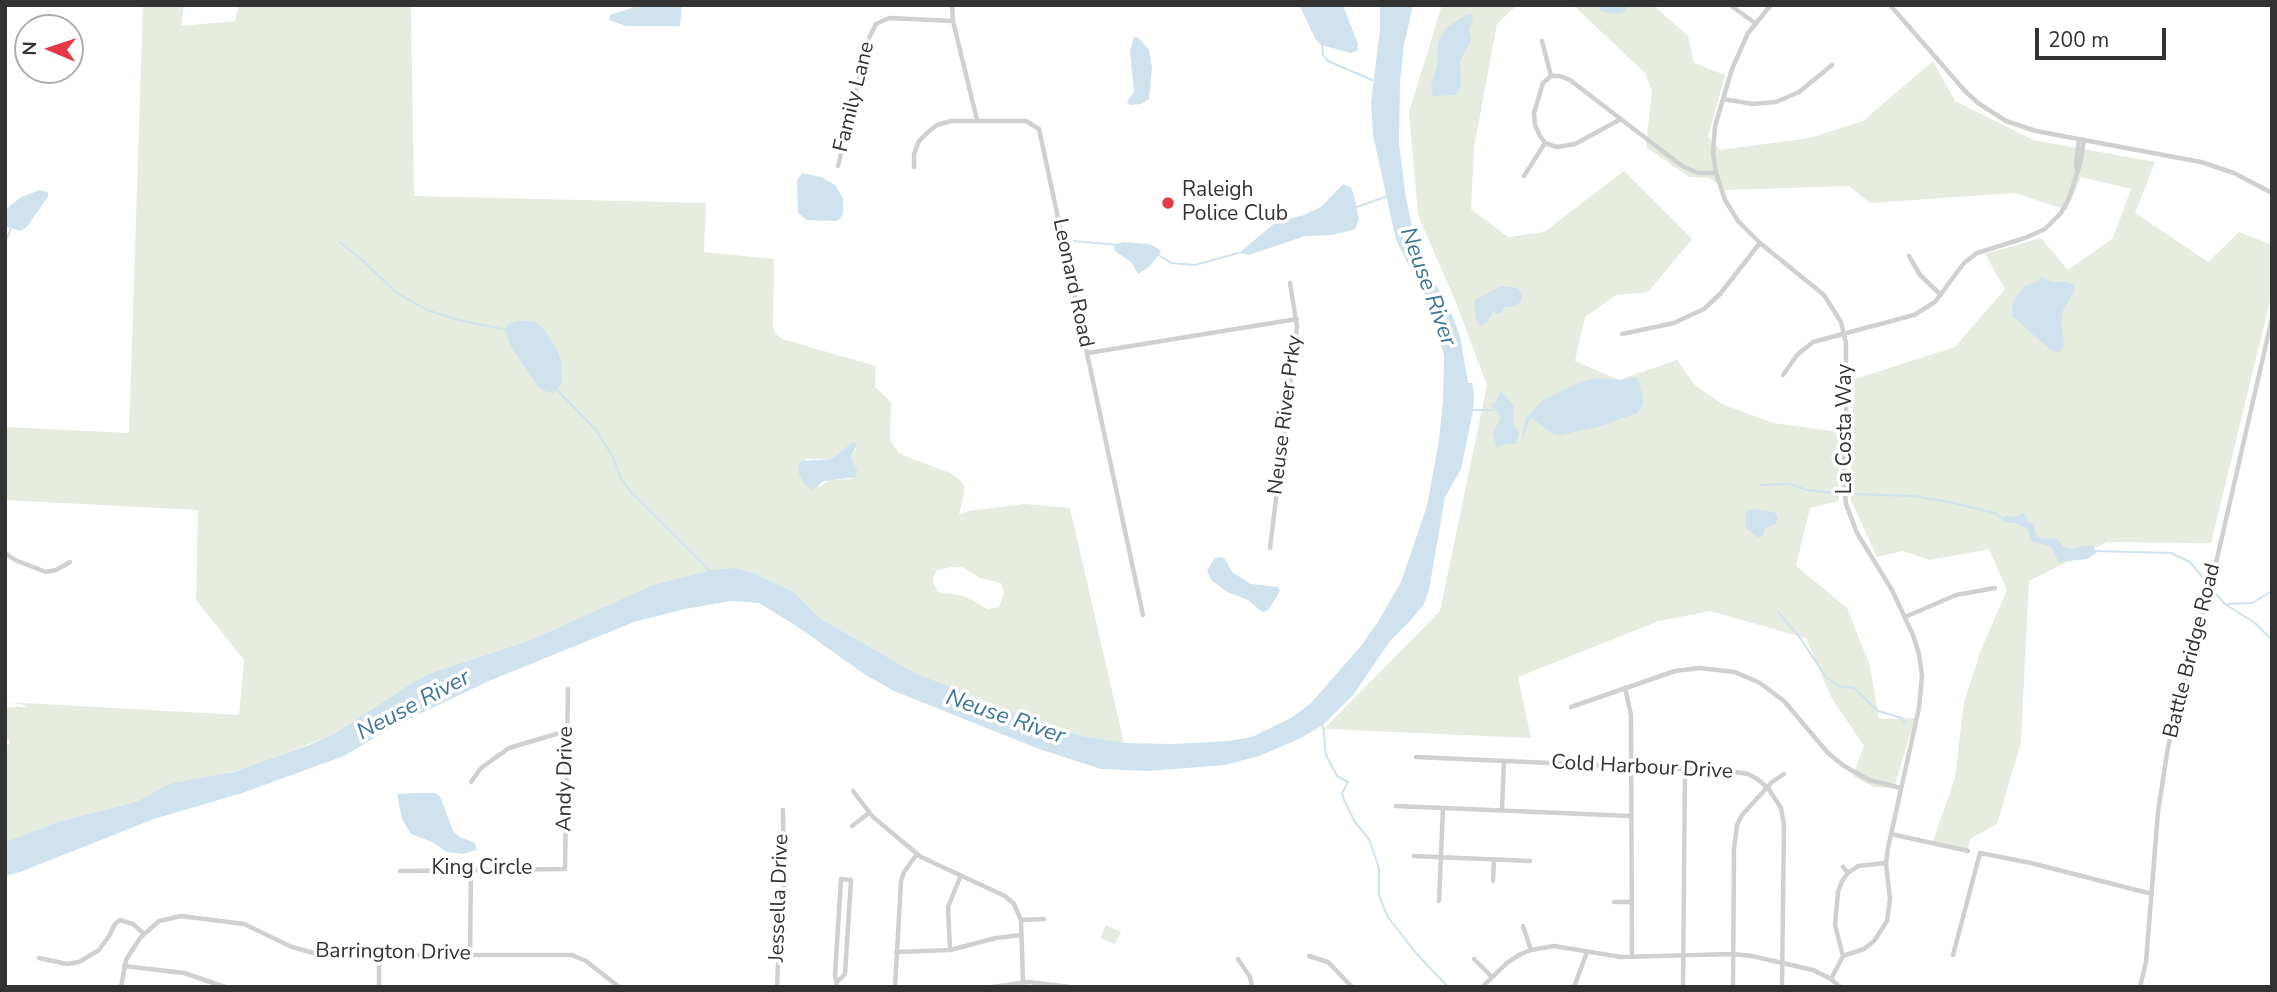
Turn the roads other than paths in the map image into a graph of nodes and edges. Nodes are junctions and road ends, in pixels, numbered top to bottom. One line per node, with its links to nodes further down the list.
1 (952, 5): 5 (street)
2 (1730, 5): 6 (street)
3 (1772, 5): 6 (street, La Costa Way)
4 (1890, 5): 13 (street)
5 (953, 22): 12 (street); 15 (street, Family Lane)
6 (1755, 23): 10 (street, La Costa Way)
7 (1542, 41): 9 (street)
8 (1832, 65): 10 (street)
9 (1551, 76): 11 (street); 14 (street)
10 (1723, 99): 17 (street, La Costa Way)
11 (1620, 119): 14 (street); 17 (street)
12 (977, 120): 16 (street, Leonard Road); 28 (street, Leonard Road)
13 (2082, 140): 19 (street); 23 (street)
14 (1545, 142): 18 (street)
15 (838, 166)
16 (914, 167)
17 (1716, 173): 20 (street, La Costa Way)
18 (1524, 176)
19 (2272, 193)
20 (1760, 243): 26 (street, La Costa Way); 27 (street)
21 (1909, 256): 23 (street)
22 (1290, 283): 25 (street, Neuse River Prky)
23 (1941, 295): 26 (street)
24 (2272, 318): 71 (street, Battle Bridge Road)
25 (1297, 319): 28 (street); 30 (street, Neuse River Prky)
26 (1845, 333): 29 (street); 35 (street, La Costa Way)
27 (1622, 334)
28 (1088, 354): 34 (street, Leonard Road)
29 (1783, 375)
30 (1270, 548)
31 (5, 553): 32 (street)
32 (70, 562)
33 (1995, 588): 35 (street)
34 (1143, 615)
35 (1905, 617): 47 (street, La Costa Way)
36 (1625, 688): 38 (street); 42 (street); 47 (street)
37 (568, 689): 39 (street, Andy Drive)
38 (1571, 707)
39 (566, 731): 45 (street); 66 (street, Andy Drive)
40 (1416, 757): 41 (street, Cold Harbour Drive)
41 (1504, 761): 42 (street, Cold Harbour Drive); 52 (street)
42 (1631, 766): 43 (street, Cold Harbour Drive); 54 (street)
43 (1685, 769): 46 (street, Cold Harbour Drive); 89 (street)
44 (1784, 774): 46 (street)
45 (471, 782)
46 (1768, 788): 84 (street); 95 (street)
47 (1901, 788): 56 (street, La Costa Way)
48 (853, 791): 53 (street)
49 (1396, 806): 50 (street)
50 (1443, 808): 52 (street); 60 (street)
51 (783, 810): 108 (street, Jessella Drive)
52 (1502, 810): 54 (street)
53 (869, 813): 55 (street); 58 (street)
54 (1631, 816): 74 (street)
55 (852, 826)
56 (1891, 834): 57 (street); 63 (street, La Costa Way)
57 (1968, 851)
58 (917, 854): 69 (street); 82 (street)
59 (1414, 856): 60 (street)
60 (1441, 857): 61 (street); 72 (street)
61 (1494, 859): 62 (street); 70 (street)
62 (1530, 861)
63 (1886, 863): 68 (street); 90 (street, La Costa Way)
64 (1843, 867): 68 (street)
65 (471, 869): 66 (street, King Circle); 67 (street, King Circle); 85 (street)
66 (565, 869)
67 (400, 871)
68 (1848, 873): 90 (street)
69 (961, 875): 76 (street); 80 (street)
70 (1493, 881)
71 (2152, 894): 86 (street); 120 (street, Battle Bridge Road)
72 (1439, 901)
73 (1614, 902): 74 (street)
74 (1632, 902): 91 (street)
75 (1044, 919): 76 (street)
76 (1021, 920): 79 (street)
77 (1523, 926): 81 (street)
78 (144, 934): 87 (street, Barrington Drive); 92 (street); 96 (street, Barrington Drive)
79 (1021, 935): 80 (street); 100 (street)
80 (950, 950): 82 (street)
81 (1531, 950): 83 (street); 98 (street)
82 (896, 952): 109 (street)
83 (1587, 952): 91 (street); 115 (street)
84 (1733, 954): 89 (street); 95 (street); 117 (street)
85 (470, 955): 87 (street, Barrington Drive); 97 (street, Barrington Drive)
86 (1953, 955)
87 (379, 956): 105 (street)
88 (1309, 956): 113 (street)
89 (1683, 956): 91 (street); 116 (street)
90 (1843, 956): 99 (street)
91 (1632, 957)
92 (39, 958)
93 (1238, 959): 112 (street)
94 (1475, 959): 98 (street)
95 (1782, 963): 99 (street); 118 (street)
96 (124, 965): 103 (street, Barrington Drive); 104 (street)
97 (601, 975): 106 (street); 107 (street, Barrington Drive)
98 (1492, 977): 114 (street)
99 (1831, 979): 119 (street)
100 (1023, 982): 102 (street); 110 (street)
101 (837, 984): 101 (street)
102 (1049, 985): 111 (street)
103 (121, 987)
104 (225, 987)
105 (379, 987)
106 (604, 987)
107 (619, 987)
108 (777, 987)
109 (895, 987)
110 (992, 987)
111 (1070, 987)
112 (1252, 987)
113 (1352, 987)
114 (1482, 987)
115 (1574, 987)
116 (1683, 987)
117 (1733, 987)
118 (1782, 987)
119 (1840, 987)
120 (2140, 987)

